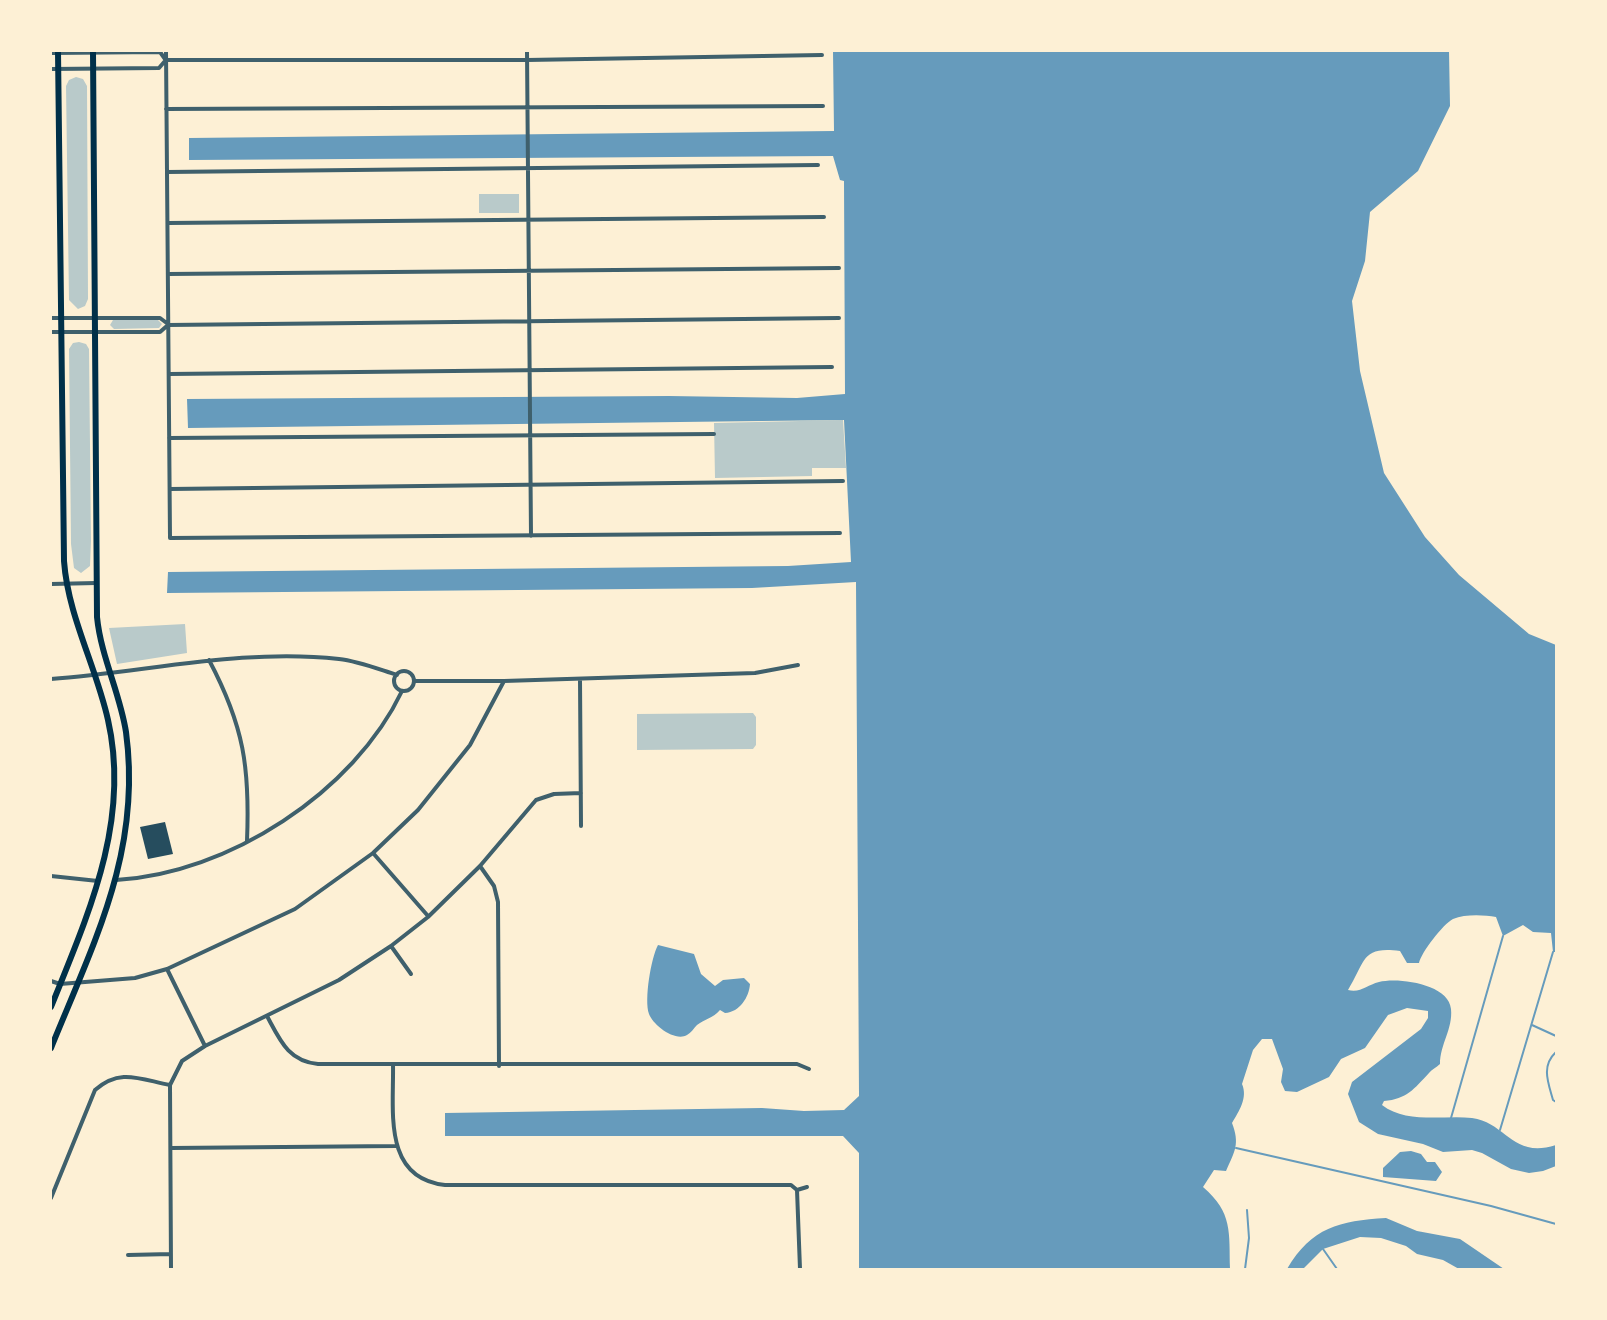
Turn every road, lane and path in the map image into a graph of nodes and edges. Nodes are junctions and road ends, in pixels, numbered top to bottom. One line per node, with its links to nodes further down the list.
1 (166, 51): 6 (street)
2 (526, 51): 7 (street)
3 (55, 52): 4 (street); 8 (highway)
4 (93, 52): 6 (street); 9 (highway)
5 (822, 55): 7 (street)
6 (166, 60): 7 (street); 9 (street); 12 (street)
7 (527, 60): 11 (street)
8 (55, 69): 9 (street); 22 (highway)
9 (93, 69): 23 (highway)
10 (823, 106): 11 (street)
11 (527, 108): 12 (street); 14 (street)
12 (166, 109): 15 (street)
13 (818, 165): 14 (street)
14 (528, 168): 15 (street); 17 (street)
15 (167, 172): 18 (street)
16 (824, 217): 17 (street)
17 (528, 220): 18 (street); 20 (street)
18 (168, 223): 21 (street)
19 (839, 268): 20 (street)
20 (528, 271): 21 (street); 26 (street)
21 (168, 274): 27 (street)
22 (59, 317): 23 (street); 24 (street); 29 (highway)
23 (96, 317): 27 (street); 30 (highway)
24 (51, 318)
25 (839, 318): 26 (street)
26 (529, 321): 27 (street); 32 (street)
27 (168, 324): 30 (street); 33 (street)
28 (51, 332): 29 (street)
29 (59, 332): 30 (street); 44 (highway)
30 (96, 333): 42 (highway)
31 (832, 367): 32 (street)
32 (529, 370): 33 (street); 34 (street)
33 (169, 374): 36 (street)
34 (530, 435): 35 (street); 36 (street); 38 (street)
35 (714, 435)
36 (170, 438): 39 (street)
37 (843, 481): 38 (street)
38 (530, 486): 39 (street); 41 (street)
39 (170, 489): 41 (street)
40 (840, 533): 41 (street)
41 (531, 536)
42 (97, 583): 44 (street); 47 (highway)
43 (51, 584): 44 (street)
44 (67, 584): 49 (highway)
45 (210, 660): 47 (street); 48 (street); 57 (street)
46 (798, 664): 50 (street)
47 (112, 674): 49 (street); 61 (highway)
48 (397, 675): 52 (street); 54 (street)
49 (95, 676): 51 (street); 62 (highway)
50 (580, 679): 53 (street); 55 (street)
51 (51, 680)
52 (414, 681): 53 (street); 54 (street)
53 (504, 681): 58 (street)
54 (402, 691): 57 (street)
55 (581, 794): 56 (street); 59 (street)
56 (581, 826)
57 (247, 842): 61 (street)
58 (373, 853): 63 (street); 65 (street)
59 (480, 866): 63 (street); 75 (street)
60 (51, 876): 62 (street)
61 (116, 880): 68 (highway)
62 (99, 882): 69 (highway)
63 (428, 917): 64 (street)
64 (391, 946): 66 (street); 71 (street)
65 (166, 969): 68 (street); 72 (street)
66 (411, 974)
67 (51, 981): 69 (street)
68 (78, 982): 69 (street); 73 (highway)
69 (60, 984): 70 (highway)
70 (51, 1007)
71 (267, 1016): 72 (street); 74 (street)
72 (205, 1046): 77 (street)
73 (51, 1048)
74 (393, 1064): 75 (street); 78 (street)
75 (500, 1066): 76 (street)
76 (809, 1069)
77 (170, 1084): 79 (street); 82 (street)
78 (396, 1146): 79 (street); 81 (street)
79 (171, 1148): 83 (street)
80 (807, 1187): 81 (street)
81 (797, 1190): 86 (street)
82 (51, 1198)
83 (171, 1254): 84 (street); 85 (street)
84 (128, 1255)
85 (171, 1269)
86 (800, 1269)

